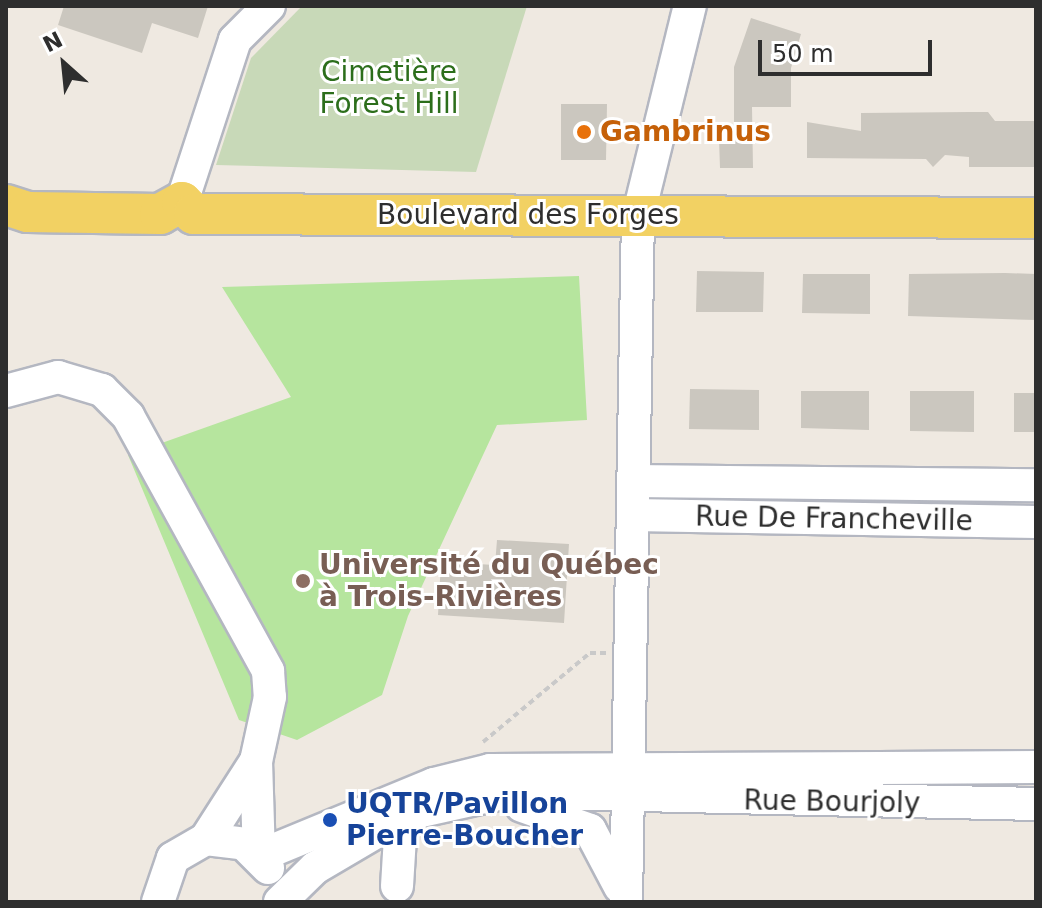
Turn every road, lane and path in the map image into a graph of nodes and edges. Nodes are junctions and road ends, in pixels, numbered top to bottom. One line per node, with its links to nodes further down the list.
1 (238, 6): 4 (street)
2 (269, 6): 4 (street)
3 (690, 6): 7 (street)
4 (235, 40): 5 (street)
5 (182, 202): 6 (main road); 7 (main road, Boulevard des Forges)
6 (13, 212)
7 (638, 217): 8 (main road, Boulevard des Forges); 10 (street)
8 (1036, 218)
9 (6, 391): 15 (street)
10 (633, 481): 11 (street, Rue De Francheville); 12 (street)
11 (1036, 485)
12 (633, 515): 13 (street, Rue De Francheville); 14 (street)
13 (1036, 522)
14 (630, 653): 16 (street); 18 (path)
15 (256, 761): 22 (street); 23 (street)
16 (628, 765): 17 (street, Rue Bourjoly); 18 (street, Rue Bourjoly); 19 (street)
17 (1036, 767)
18 (463, 786): 19 (street, Rue Bourjoly); 21 (street); 23 (street); 27 (street)
19 (628, 797): 20 (street, Rue Bourjoly); 27 (street)
20 (1036, 804)
21 (401, 820): 24 (street); 26 (street)
22 (206, 839): 23 (street); 25 (street)
23 (259, 856): 26 (street)
24 (391, 892)
25 (158, 902)
26 (278, 902)
27 (625, 902)

